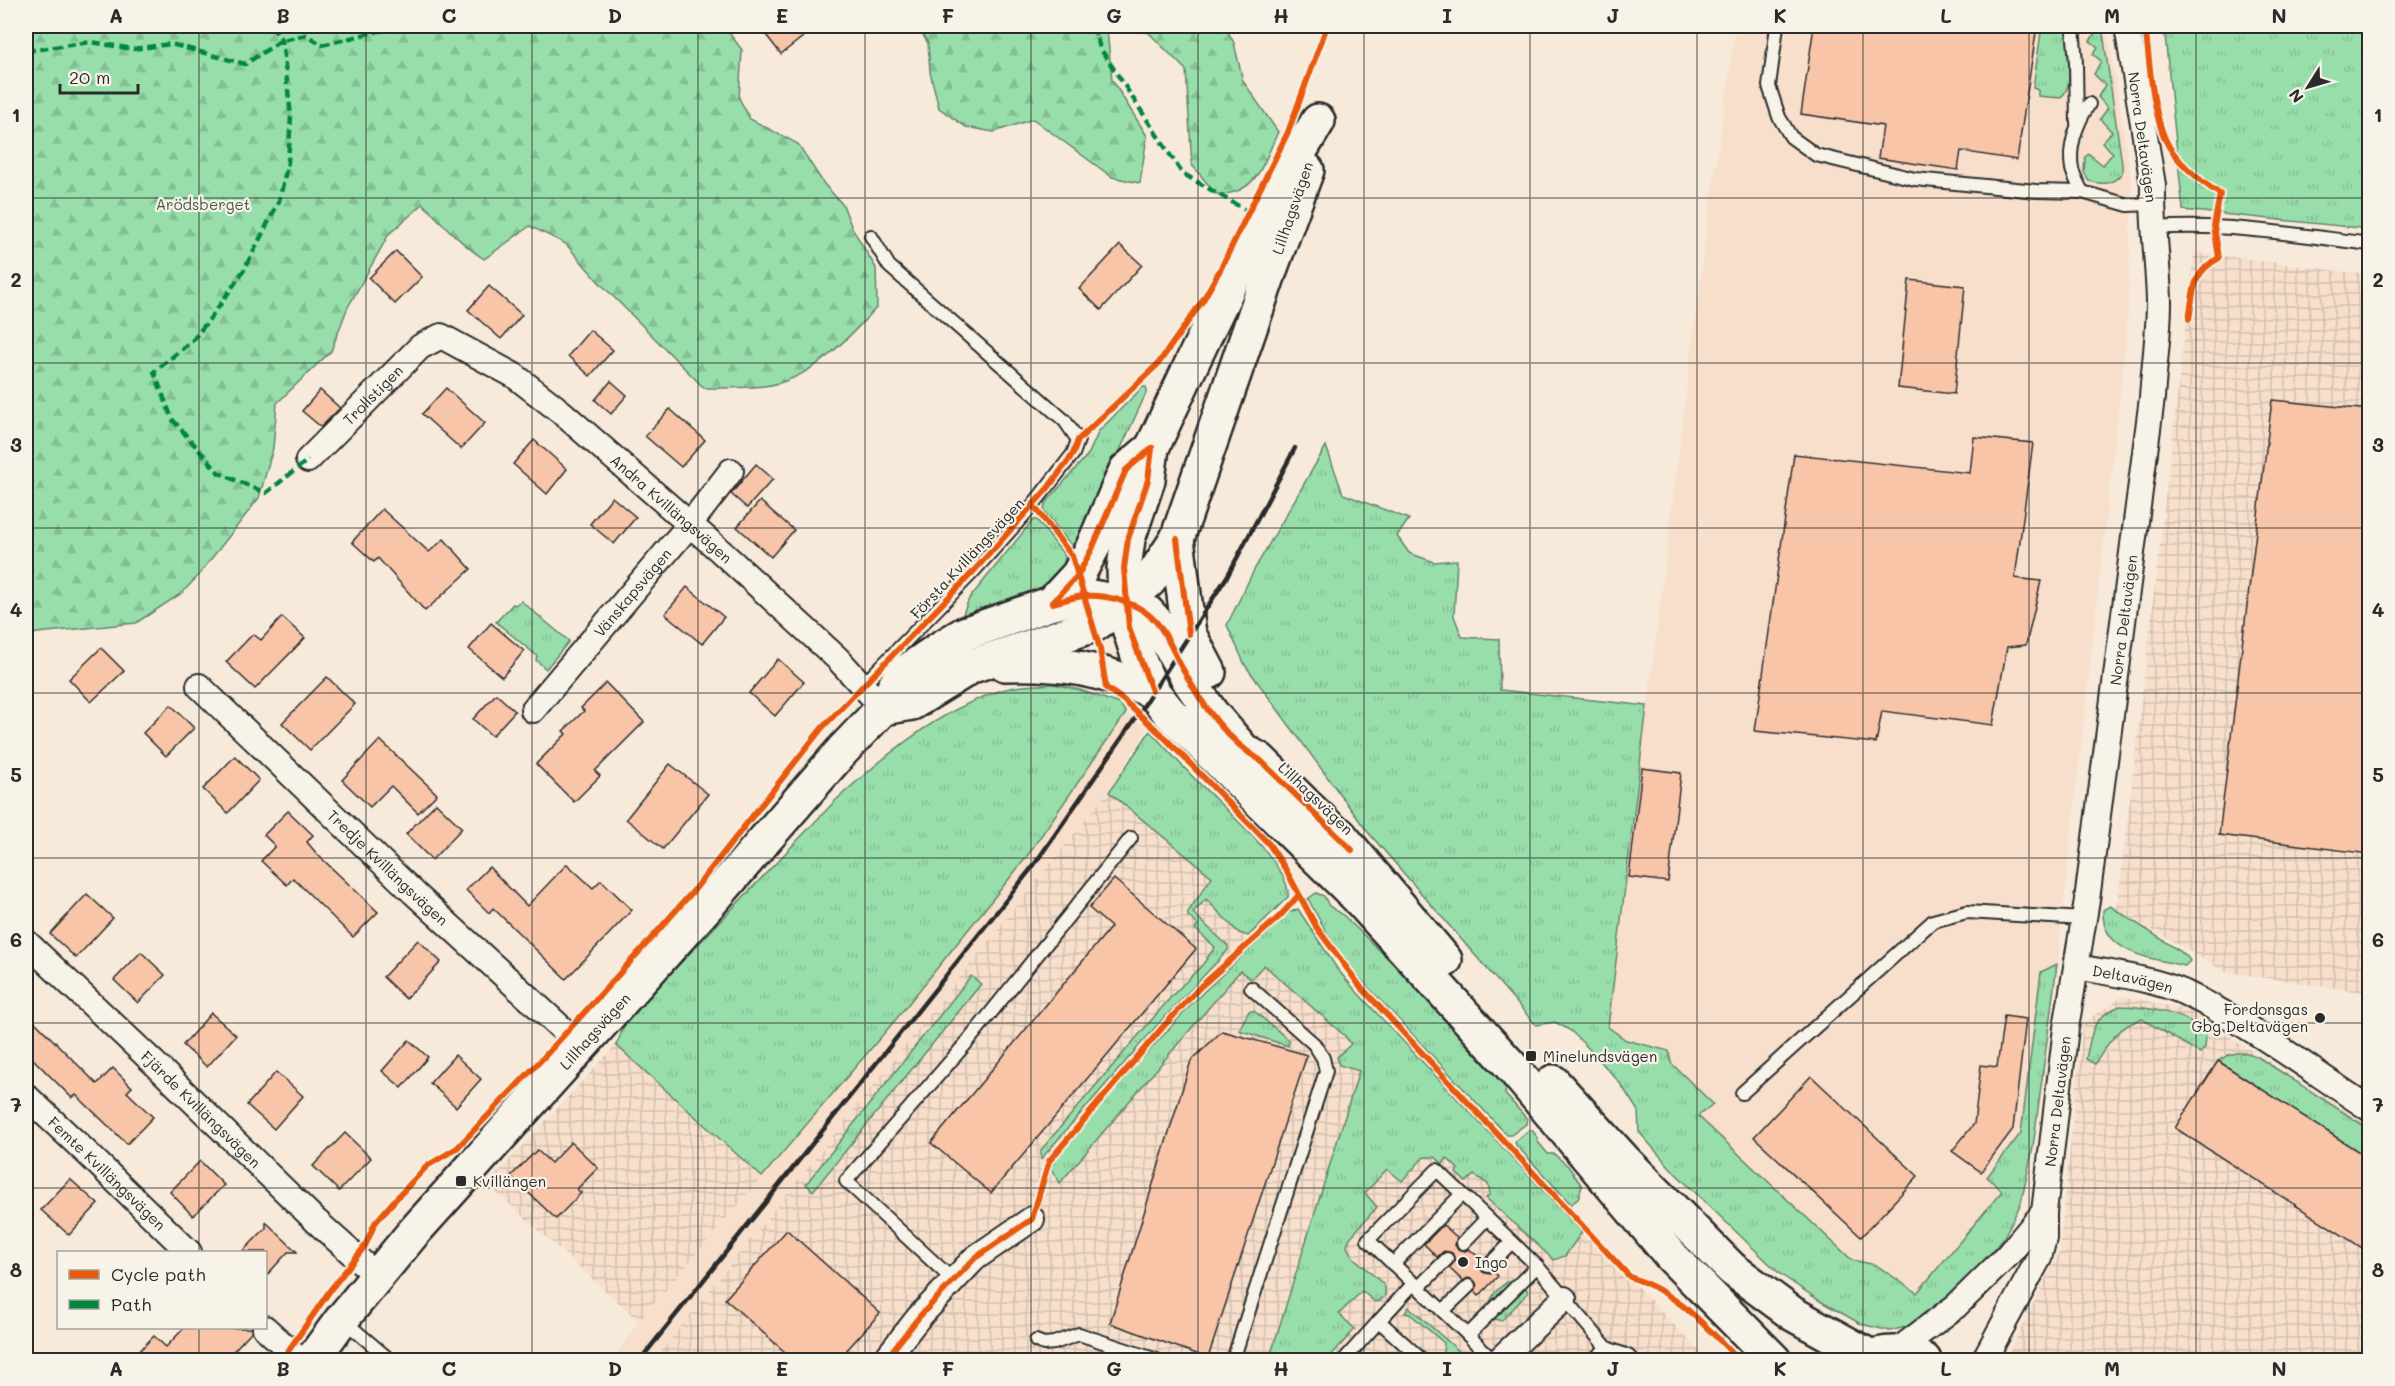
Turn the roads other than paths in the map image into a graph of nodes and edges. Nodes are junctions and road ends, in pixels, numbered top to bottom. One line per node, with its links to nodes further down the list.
1 (1777, 26): 6 (lane)
2 (2073, 26): 5 (lane)
3 (2127, 26): 7 (street, Norra Deltavägen)
4 (2089, 104): 5 (lane)
5 (2077, 123): 6 (lane)
6 (2082, 192): 7 (lane)
7 (2154, 216): 9 (lane); 25 (street, Norra Deltavägen)
8 (871, 236): 21 (lane, Första Kvillängsvägen)
9 (2370, 244)
10 (441, 336): 12 (street, Trollstigen); 14 (street, Andra Kvillängsvägen)
11 (1152, 448): 15 (main road, Lillhagsvägen); 16 (main road, Lillhagsvägen); 17 (main road, Lillhagsvägen)
12 (308, 460)
13 (731, 471): 14 (street, Vänskapsvägen)
14 (690, 524): 21 (street, Andra Kvillängsvägen); 22 (street, Vänskapsvägen)
15 (1177, 539): 17 (main road, Lillhagsvägen); 24 (main road, Lillhagsvägen)
16 (1052, 603): 17 (main road, Lillhagsvägen); 21 (main road, Lillhagsvägen)
17 (1125, 603): 18 (main road, Lillhagsvägen); 20 (main road, Lillhagsvägen); 24 (main road, Lillhagsvägen)
18 (972, 666): 20 (main road, Lillhagsvägen); 21 (main road, Lillhagsvägen)
19 (199, 686): 29 (street, Tredje Kvillängsvägen)
20 (1152, 691): 69 (main road)
21 (873, 697): 29 (main road, Lillhagsvägen)
22 (533, 710)
23 (1131, 838): 45 (lane)
24 (1352, 850): 56 (main road)
25 (2084, 919): 27 (street, Norra Deltavägen); 30 (lane)
26 (26, 942): 44 (street, Fjärde Kvillängsvägen)
27 (2077, 967): 32 (street, Deltavägen); 34 (street, Norra Deltavägen)
28 (1251, 988): 62 (lane)
29 (582, 1047): 44 (main road, Lillhagsvägen)
30 (1742, 1093)
31 (26, 1096): 39 (street, Femte Kvillängsvägen)
32 (2370, 1109)
33 (1462, 1194): 35 (lane); 41 (lane); 41 (lane)
34 (2044, 1212): 56 (street); 70 (street, Norra Deltavägen)
35 (1487, 1218): 37 (lane); 38 (lane)
36 (1032, 1220): 45 (street)
37 (1512, 1242): 42 (lane); 43 (lane)
38 (1463, 1243)
39 (188, 1251)
40 (1447, 1259): 46 (lane)
41 (1393, 1264): 46 (lane)
42 (1488, 1266)
43 (1537, 1266): 48 (lane); 53 (lane)
44 (376, 1276): 50 (main road, Lillhagsvägen)
45 (953, 1280): 60 (street)
46 (1416, 1285): 49 (lane); 51 (lane)
47 (1469, 1286): 49 (lane)
48 (1564, 1299): 55 (lane); 66 (street)
49 (1443, 1311): 53 (lane)
50 (342, 1319): 58 (main road, Lillhagsvägen); 59 (lane)
51 (1379, 1321): 63 (lane); 64 (lane)
52 (266, 1329): 57 (street)
53 (1468, 1335): 65 (lane)
54 (1036, 1341): 61 (lane)
55 (1607, 1348): 67 (lane); 68 (lane)
56 (1888, 1358)
57 (300, 1360)
58 (312, 1360)
59 (390, 1360)
60 (885, 1360)
61 (1157, 1360)
62 (1233, 1360)
63 (1344, 1360)
64 (1422, 1360)
65 (1492, 1360)
66 (1499, 1360)
67 (1593, 1360)
68 (1632, 1360)
69 (1774, 1360)
70 (1984, 1360)

